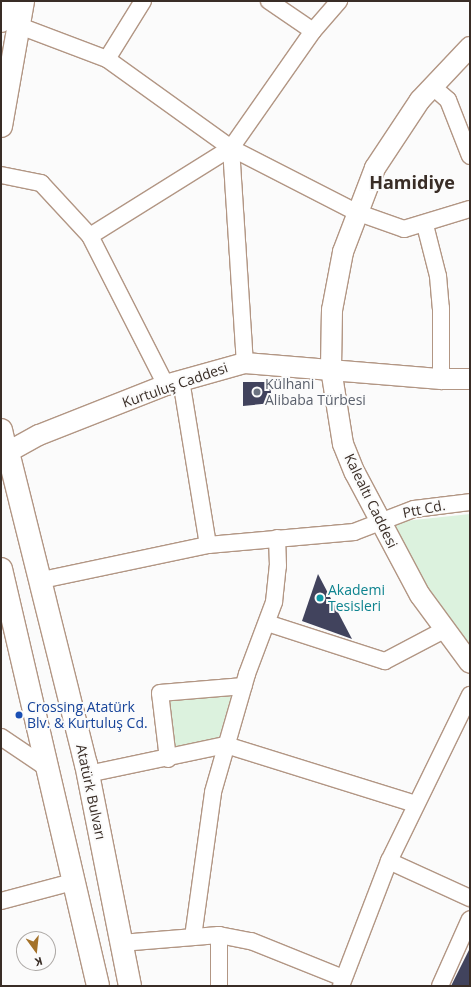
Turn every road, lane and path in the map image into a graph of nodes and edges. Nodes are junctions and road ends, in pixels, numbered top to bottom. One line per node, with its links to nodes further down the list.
1 (5, 1): 6 (main road)
2 (23, 1): 6 (main road)
3 (143, 1): 9 (street)
4 (269, 1): 7 (street)
5 (339, 1): 7 (street)
6 (9, 23): 9 (street); 11 (main road)
7 (313, 31): 12 (street)
8 (470, 47): 10 (street, Kalealtı Caddesi)
9 (107, 59): 12 (street)
10 (433, 87): 13 (street); 16 (street, Kalealtı Caddesi)
11 (1, 126)
12 (231, 148): 16 (street); 18 (street); 19 (street)
13 (470, 156)
14 (1, 175): 18 (street)
15 (470, 209): 17 (street)
16 (356, 212): 17 (street); 20 (street, Kalealtı Caddesi)
17 (424, 225): 22 (street)
18 (90, 236): 23 (street)
19 (244, 363): 20 (street, Kurtuluş Caddesi); 23 (street, Kurtuluş Caddesi)
20 (331, 369): 22 (street, Kurtuluş Caddesi); 26 (street, Kalealtı Caddesi)
21 (470, 379): 22 (street, Kurtuluş Caddesi)
22 (441, 380)
23 (174, 383): 24 (street, Kurtuluş Caddesi); 28 (street)
24 (4, 452): 30 (main road, Atatürk Bulvarı)
25 (470, 502): 26 (street, Ptt Cd.)
26 (379, 521): 27 (street, Ptt Cd.); 32 (street, Kalealtı Caddesi)
27 (277, 538): 28 (street, Ptt Cd.); 31 (street)
28 (208, 545): 30 (street, Ptt Cd.)
29 (1, 569): 39 (main road)
30 (42, 580): 40 (main road, Atatürk Bulvarı)
31 (267, 623): 32 (street); 34 (street)
32 (446, 629): 33 (street, Kalealtı Caddesi)
33 (470, 663)
34 (244, 686): 37 (street); 38 (street)
35 (470, 695): 41 (street)
36 (1, 737): 39 (street)
37 (226, 745): 38 (street); 41 (street); 48 (street)
38 (168, 759): 40 (street)
39 (46, 768): 43 (main road)
40 (88, 774): 49 (main road, Atatürk Bulvarı)
41 (415, 804): 42 (street)
42 (389, 861): 44 (street); 50 (street)
43 (73, 882): 45 (street); 51 (main road)
44 (470, 898)
45 (1, 901)
46 (470, 919): 54 (street)
47 (219, 935): 48 (street); 50 (street); 53 (street)
48 (193, 937): 49 (street)
49 (121, 943): 52 (main road, Atatürk Bulvarı)
50 (342, 982)
51 (98, 986)
52 (130, 986)
53 (219, 986)
54 (440, 986)

